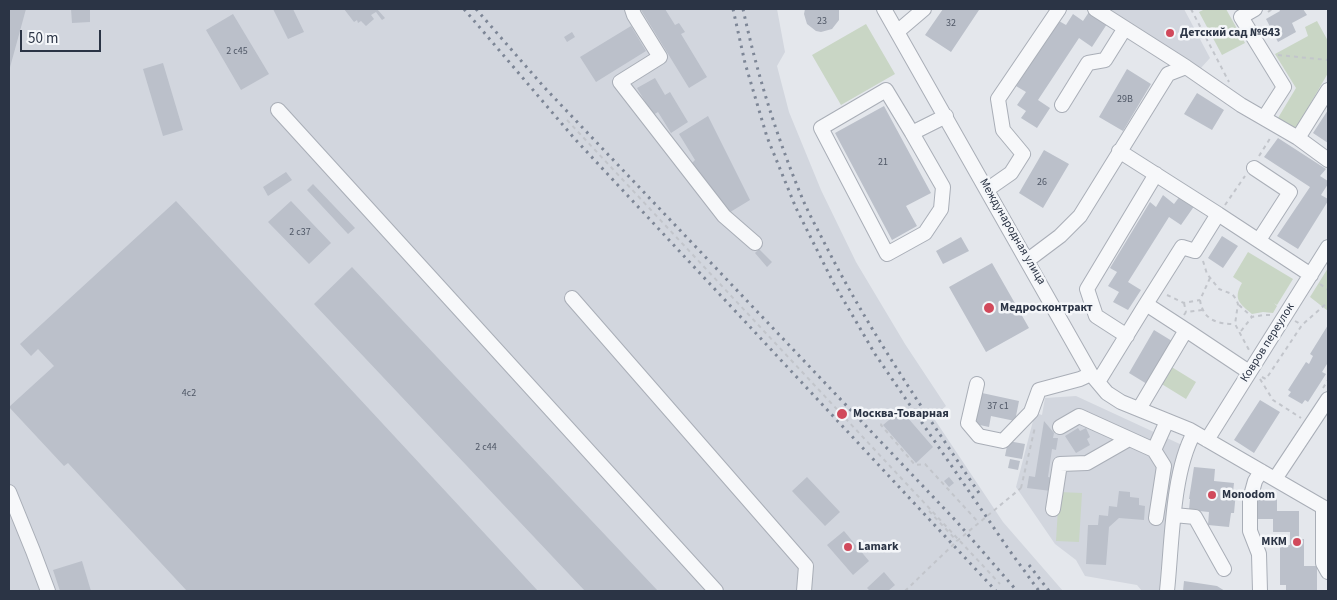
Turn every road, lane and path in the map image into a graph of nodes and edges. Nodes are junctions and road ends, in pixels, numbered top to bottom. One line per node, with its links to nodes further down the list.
1 (632, 9): 29 (street)
2 (884, 9): 9 (street, Международная улица)
3 (924, 9): 9 (street)
4 (1059, 9): 26 (street)
5 (1095, 9): 8 (street)
6 (1190, 9): 13 (path)
7 (1255, 9): 18 (street)
8 (1125, 28): 12 (street); 15 (street)
9 (898, 32): 17 (street, Международная улица)
10 (1270, 54): 11 (path)
11 (1328, 60)
12 (1186, 67): 18 (street); 22 (street)
13 (1232, 87)
14 (1328, 90): 21 (street)
15 (1062, 105)
16 (278, 110): 81 (street)
17 (946, 116): 20 (street); 26 (street, Международная улица)
18 (1264, 118): 21 (street)
19 (567, 120): 79 (path)
20 (912, 133): 20 (street)
21 (1298, 138): 23 (street)
22 (1119, 151): 25 (street); 32 (street)
23 (1328, 160)
24 (1254, 168): 28 (street)
25 (1156, 174): 27 (street); 51 (street)
26 (988, 190): 32 (street, Международная улица)
27 (1218, 214): 28 (street); 30 (street)
28 (1259, 240): 34 (street)
29 (755, 243)
30 (1198, 247): 33 (path); 35 (street)
31 (1328, 247): 34 (street, Ковров переулок)
32 (1028, 260): 54 (street, Международная улица)
33 (1210, 278): 38 (path); 42 (path)
34 (1314, 278): 36 (path); 46 (street, Ковров переулок)
35 (1155, 289): 40 (path); 41 (street)
36 (1328, 290)
37 (572, 298): 82 (street)
38 (1200, 300): 40 (path); 43 (path)
39 (1328, 302): 48 (path)
40 (1184, 303): 44 (path)
41 (1146, 304): 49 (street); 51 (street)
42 (1238, 304): 45 (path); 47 (path)
43 (1202, 310): 44 (path); 47 (path)
44 (1186, 312): 49 (path)
45 (1252, 317): 46 (path); 50 (path)
46 (1287, 322): 48 (path); 53 (street, Ковров переулок)
47 (1235, 324): 50 (path)
48 (1302, 325): 61 (path)
49 (1182, 327): 53 (street); 57 (street)
50 (1240, 332): 52 (path)
51 (1127, 336): 54 (street)
52 (1250, 352)
53 (1250, 372): 65 (street, Ковров переулок)
54 (1094, 378): 55 (street); 57 (street, Международная улица)
55 (976, 384)
56 (1328, 399): 61 (street)
57 (1139, 408): 59 (street, Международная улица)
58 (884, 416): 75 (path)
59 (1167, 420): 63 (street, Международная улица); 66 (street)
60 (1036, 424): 75 (path, bridge)
61 (1311, 424): 68 (street)
62 (1060, 427): 64 (street)
63 (1194, 433): 65 (street, Международная улица); 73 (street)
64 (1129, 438): 66 (street); 71 (street)
65 (1207, 440): 67 (street, Международная улица)
66 (1154, 450): 74 (street)
67 (1261, 471): 68 (street, Международная улица); 85 (street)
68 (1275, 479): 70 (street, Международная улица)
69 (9, 492): 80 (street)
70 (1326, 508): 78 (street)
71 (1053, 509)
72 (929, 511): 76 (path)
73 (1174, 514): 77 (street); 84 (street)
74 (1156, 518)
75 (979, 523): 76 (path, bridge)
76 (957, 541): 83 (path, bridge)
77 (1224, 569)
78 (1328, 572)
79 (1000, 584)
80 (48, 591)
81 (716, 591)
82 (804, 591)
83 (905, 591)
84 (1167, 591)
85 (1260, 591)

